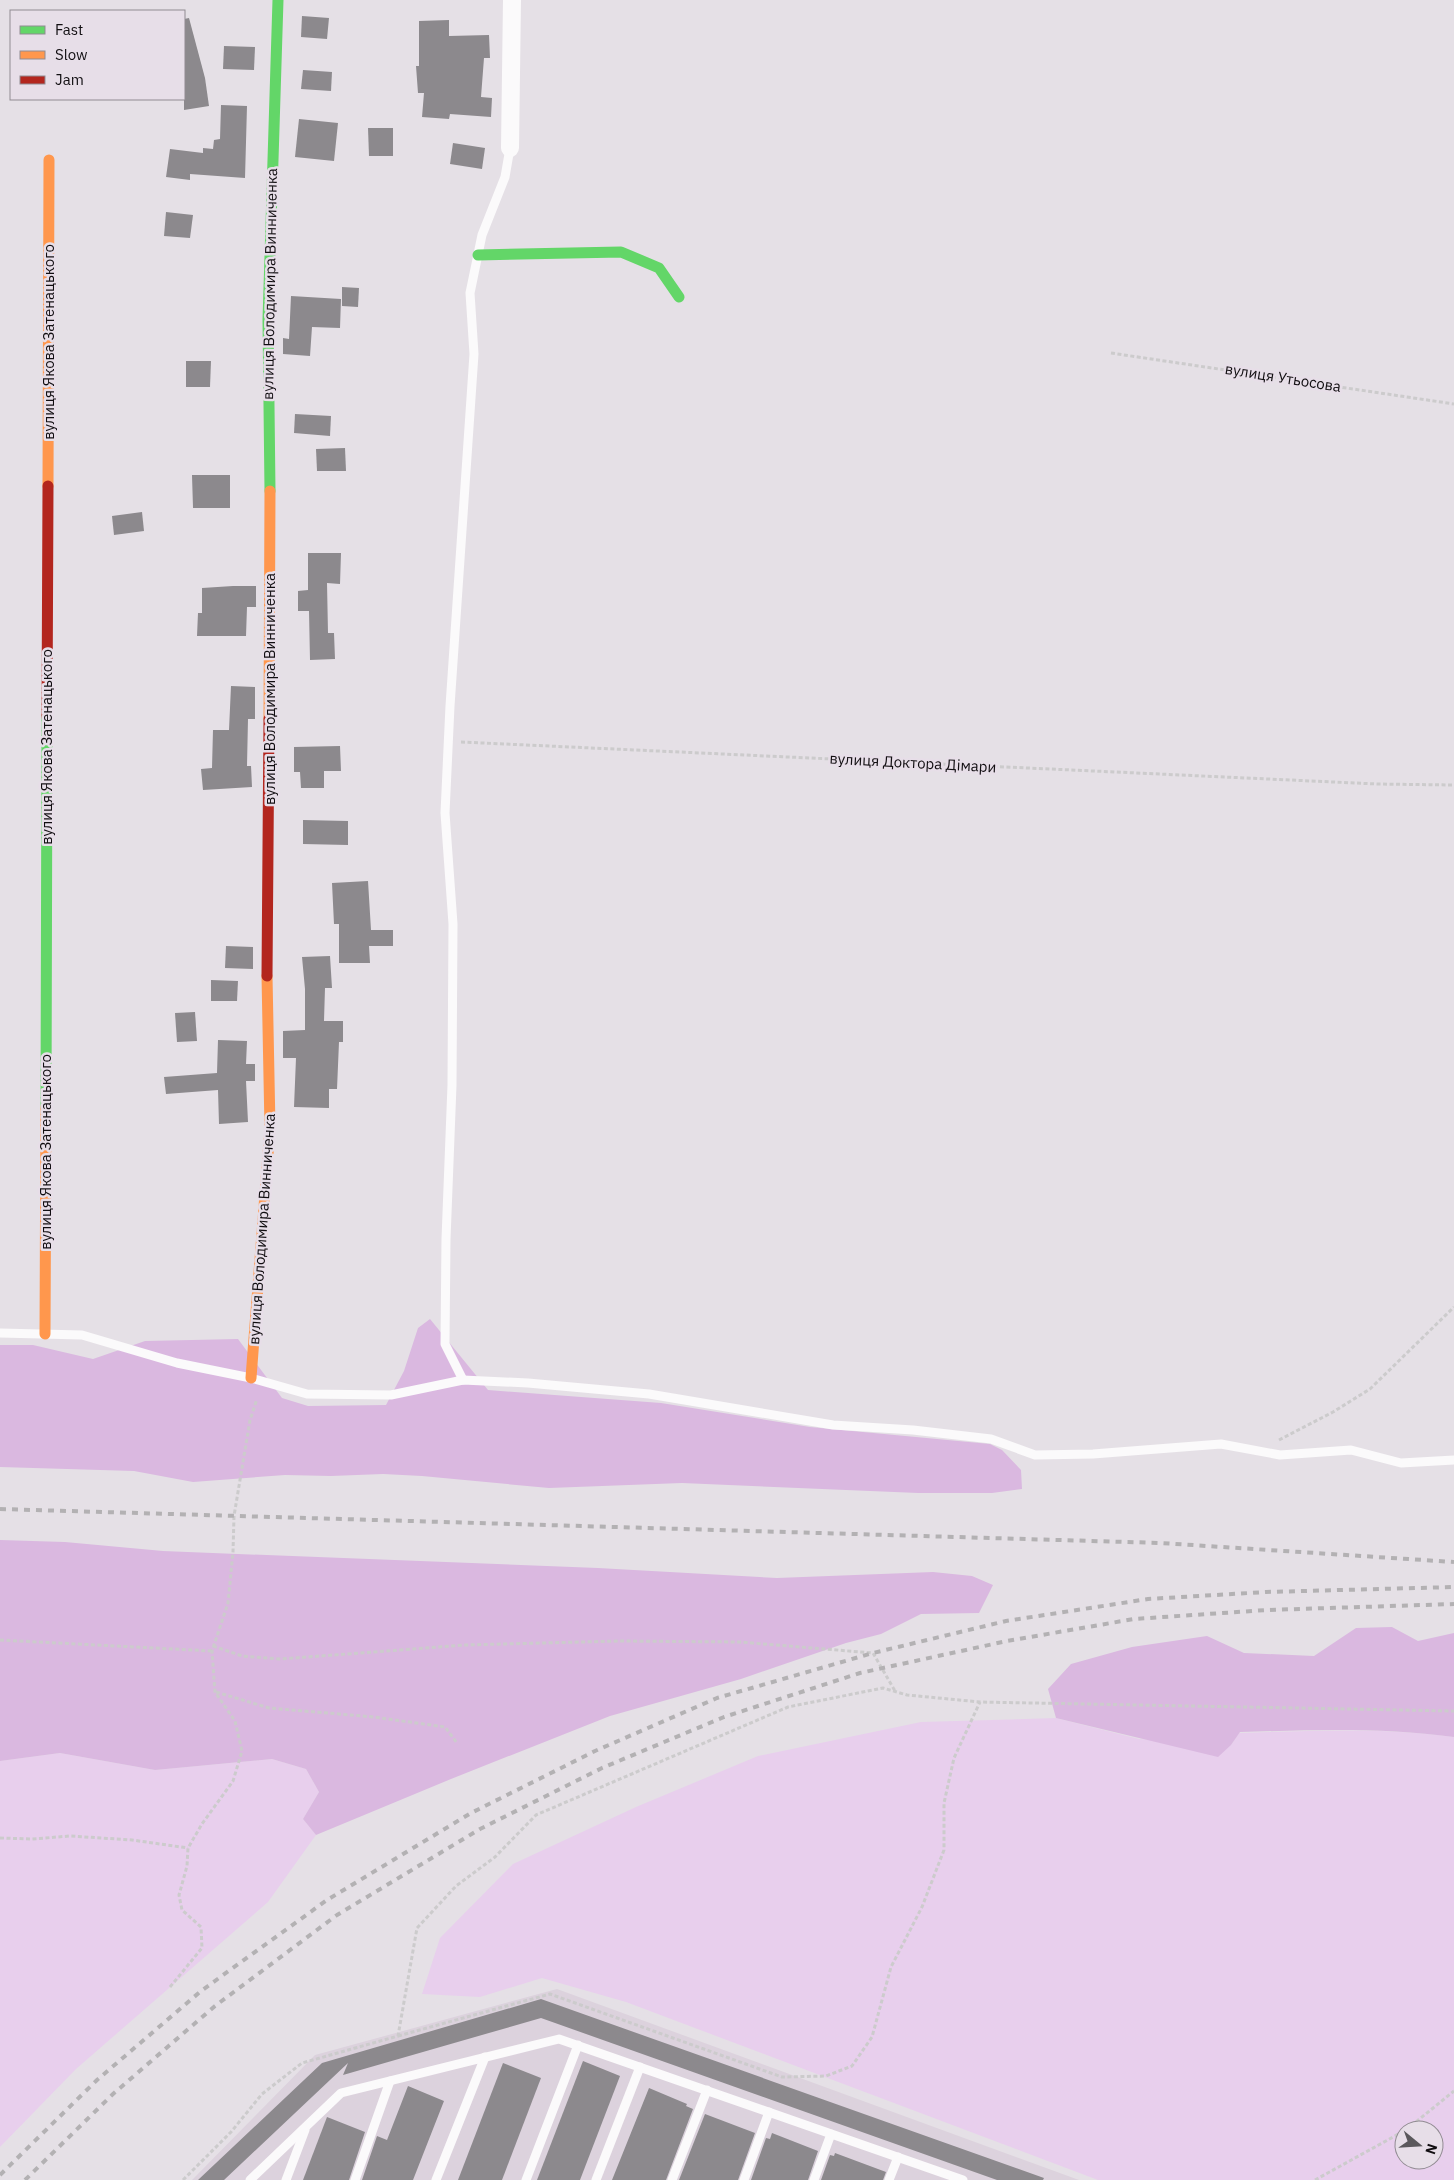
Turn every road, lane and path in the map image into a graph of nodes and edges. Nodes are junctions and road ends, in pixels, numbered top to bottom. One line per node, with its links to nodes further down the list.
1 (278, 0): 14 (street, вулиця Володимира Винниченка)
2 (512, 0): 3 (street)
3 (510, 148): 5 (lane)
4 (49, 160): 13 (street, вулиця Якова Затенацького)
5 (478, 255): 6 (street); 9 (lane)
6 (679, 297)
7 (1111, 353): 8 (path, вулиця Утьосова)
8 (1454, 404)
9 (449, 742): 10 (path, вулиця Доктора Дімари); 15 (lane)
10 (1454, 785)
11 (1454, 1307): 17 (path)
12 (0, 1333): 13 (lane)
13 (45, 1334): 14 (lane)
14 (251, 1378): 16 (lane)
15 (463, 1380): 16 (lane); 17 (lane)
16 (264, 1382): 20 (path)
17 (1252, 1450): 18 (lane)
18 (1454, 1460)
19 (0, 1640): 21 (path)
20 (213, 1646): 21 (path); 22 (path)
21 (212, 1651): 23 (path)
22 (894, 1691): 24 (path); 30 (path)
23 (215, 1692): 26 (path); 28 (path)
24 (980, 1702): 25 (path); 30 (path)
25 (1454, 1710)
26 (457, 1743)
27 (0, 1838): 28 (path)
28 (188, 1848): 29 (path)
29 (170, 1987)
30 (398, 2036): 43 (path)
31 (578, 2045): 32 (lane); 33 (lane); 48 (lane)
32 (484, 2057): 34 (lane); 47 (lane)
33 (640, 2067): 35 (lane); 49 (lane)
34 (390, 2081): 39 (lane); 46 (lane)
35 (707, 2090): 37 (lane); 50 (lane)
36 (1454, 2091): 38 (path)
37 (769, 2112): 40 (lane); 51 (lane)
38 (1418, 2120)
39 (306, 2127): 44 (lane); 45 (lane)
40 (831, 2134): 42 (lane); 52 (lane)
41 (1394, 2136): 55 (path)
42 (898, 2157): 53 (lane); 54 (lane)
43 (183, 2180)
44 (250, 2180)
45 (286, 2180)
46 (355, 2180)
47 (436, 2180)
48 (526, 2180)
49 (596, 2180)
50 (672, 2180)
51 (744, 2180)
52 (814, 2180)
53 (889, 2180)
54 (960, 2180)
55 (1315, 2180)

